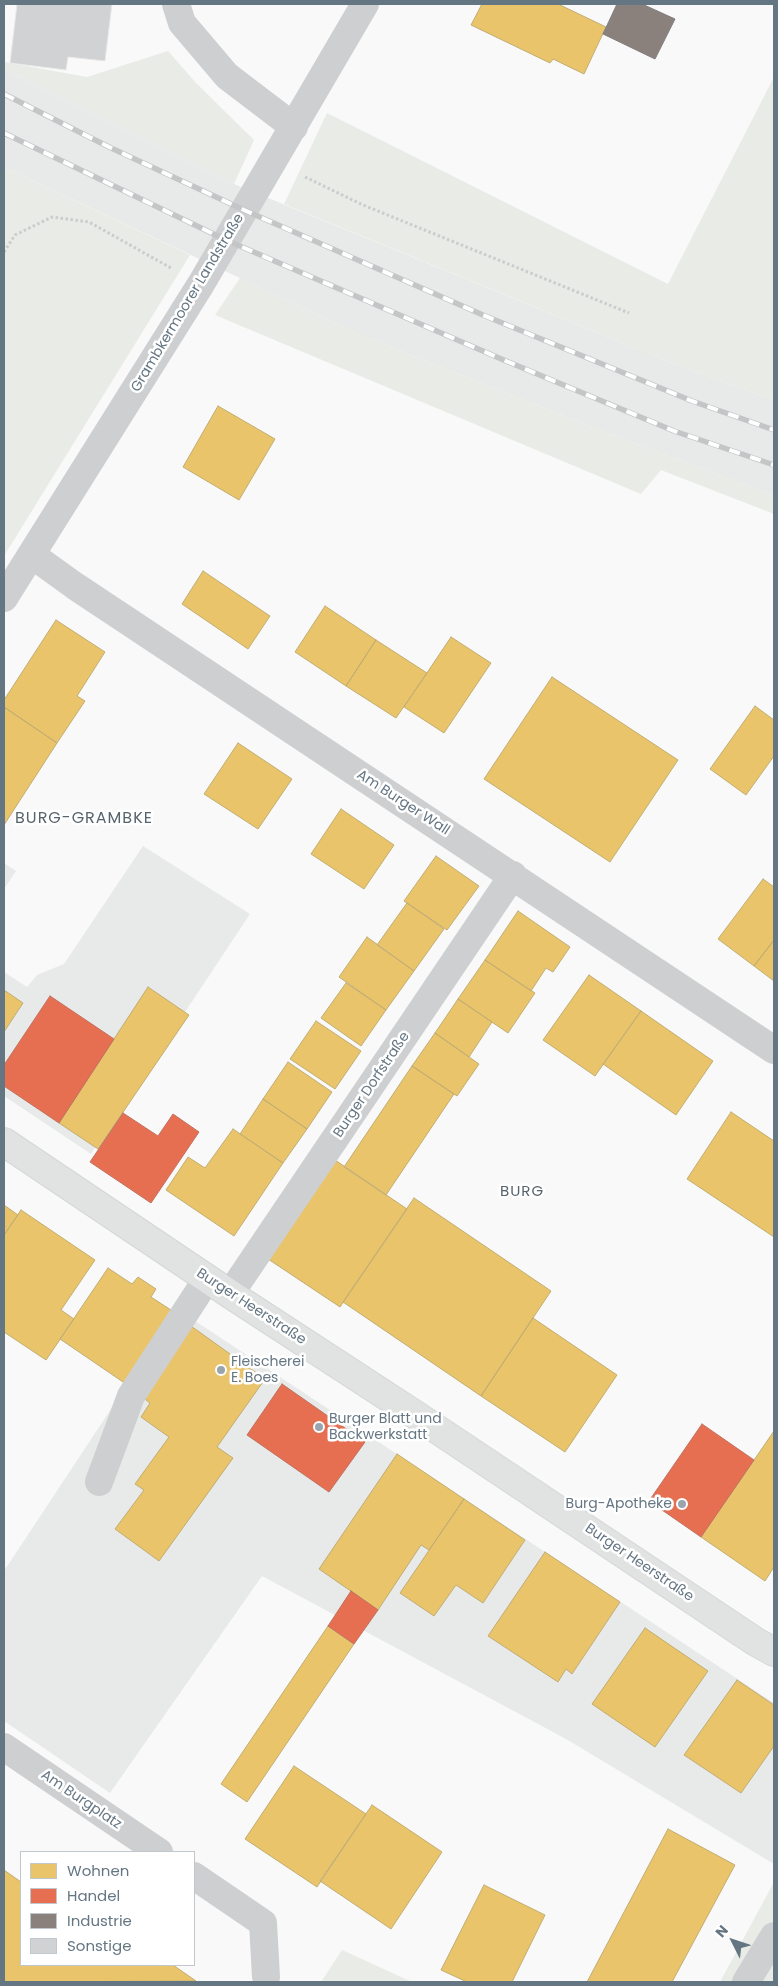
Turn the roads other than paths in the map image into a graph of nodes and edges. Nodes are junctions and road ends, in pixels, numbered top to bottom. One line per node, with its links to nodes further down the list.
1 (176, 4): 3 (street)
2 (365, 4): 3 (street, Grambkermoorer Landstraße)
3 (294, 127): 4 (street, Grambkermoorer Landstraße)
4 (32, 555): 5 (street, Grambkermoorer Landstraße); 6 (street, Am Burger Wall)
5 (4, 598)
6 (513, 876): 7 (street, Am Burger Wall); 10 (street, Burger Dorfstraße)
7 (774, 1050)
8 (4, 1142): 9 (main road, Burger Heerstraße)
9 (207, 1279): 10 (main road, Burger Heerstraße); 11 (street)
10 (230, 1294): 12 (main road, Burger Heerstraße)
11 (99, 1482)
12 (774, 1652)
13 (4, 1747): 14 (street, Am Burgplatz)
14 (158, 1851)
15 (195, 1877): 17 (street)
16 (774, 1936): 18 (street)
17 (266, 1977)
18 (746, 1982)

